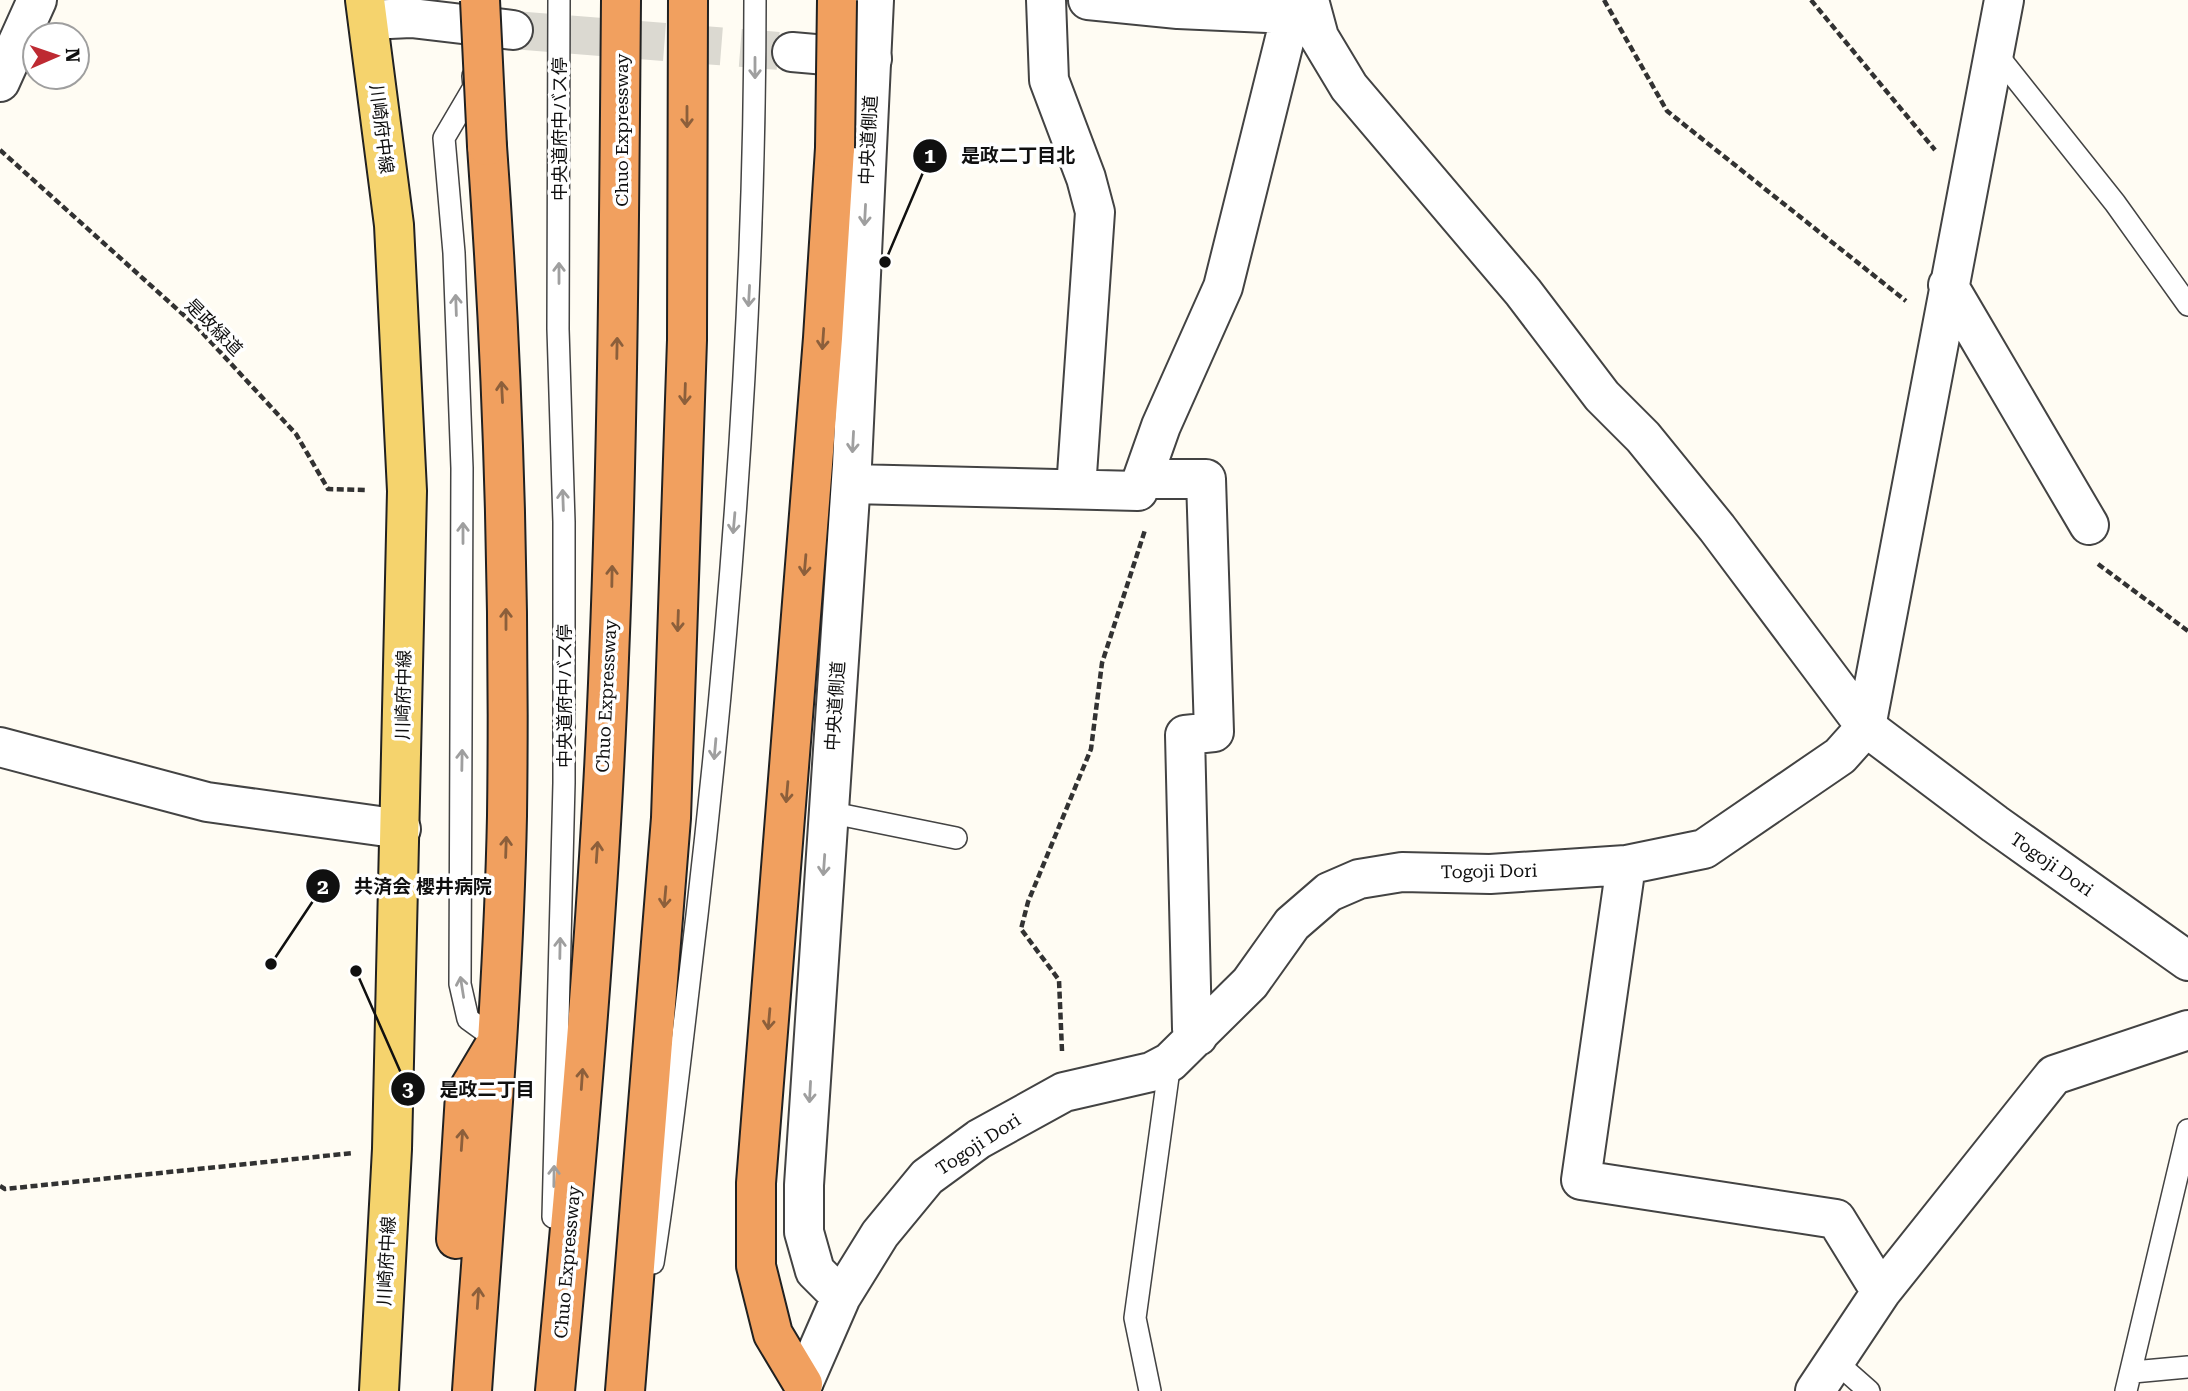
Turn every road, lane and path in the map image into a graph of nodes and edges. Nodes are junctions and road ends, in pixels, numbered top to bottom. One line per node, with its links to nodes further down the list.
1 (37, 0): 20 (street)
2 (559, 0): 55 (lane, 中央道府中バス停, one-way to 2)
3 (621, 0): 56 (highway, Chuo Expressway, one-way to 3)
4 (688, 0): 57 (highway, one-way to 57)
5 (755, 0): 58 (lane, one-way to 58)
6 (838, 0): 51 (highway, one-way to 51, bridge)
7 (874, 0): 19 (street, 中央道側道)
8 (1046, 0): 28 (street)
9 (1088, 0): 13 (street)
10 (1604, 0): 25 (path)
11 (1811, 0): 22 (path)
12 (2004, 0): 17 (street)
13 (1303, 9): 27 (street); 31 (street)
14 (366, 10): 15 (street); 29 (main road, 川崎府中線)
15 (476, 13): 16 (street); 40 (highway, one-way to 15, bridge); 40 (lane, one-way to 15)
16 (513, 30)
17 (1994, 51): 22 (street); 24 (lane)
18 (792, 52): 19 (street)
19 (872, 59): 26 (street, 中央道側道, one-way to 26)
20 (0, 82)
21 (0, 150): 29 (path, 是政緑道)
22 (1967, 189): 23 (street)
23 (1948, 285): 25 (street); 30 (street)
24 (2188, 304)
25 (1940, 328): 31 (street)
26 (851, 484): 28 (street); 33 (street, 中央道側道)
27 (1140, 485): 28 (street); 39 (street); 42 (path)
28 (1076, 489)
29 (407, 491): 34 (main road, 川崎府中線)
30 (2089, 525)
31 (1866, 727): 36 (street, Togoji Dori); 37 (street, Togoji Dori)
32 (0, 747): 34 (street)
33 (828, 812): 35 (lane); 47 (street, 中央道側道, one-way to 47)
34 (401, 829): 44 (main road, 川崎府中線)
35 (956, 838)
36 (1626, 864): 39 (street, Togoji Dori); 46 (street)
37 (2188, 961)
38 (2188, 1030): 46 (street)
39 (1198, 1036): 41 (street, Togoji Dori)
40 (497, 1040): 53 (highway, one-way to 40); 54 (highway, one-way to 40)
41 (1170, 1062): 42 (street, Togoji Dori); 59 (lane)
42 (1064, 1092): 47 (street, Togoji Dori)
43 (2188, 1130): 50 (lane)
44 (392, 1149): 45 (path); 52 (main road, 川崎府中線)
45 (0, 1186)
46 (1881, 1292): 49 (street)
47 (841, 1297): 51 (street)
48 (2188, 1367): 50 (lane)
49 (1825, 1376): 60 (lane)
50 (2129, 1381)
51 (801, 1388)
52 (379, 1391)
53 (460, 1391)
54 (472, 1391)
55 (549, 1391)
56 (555, 1391)
57 (625, 1391)
58 (632, 1391)
59 (1150, 1391)
60 (1870, 1391)

